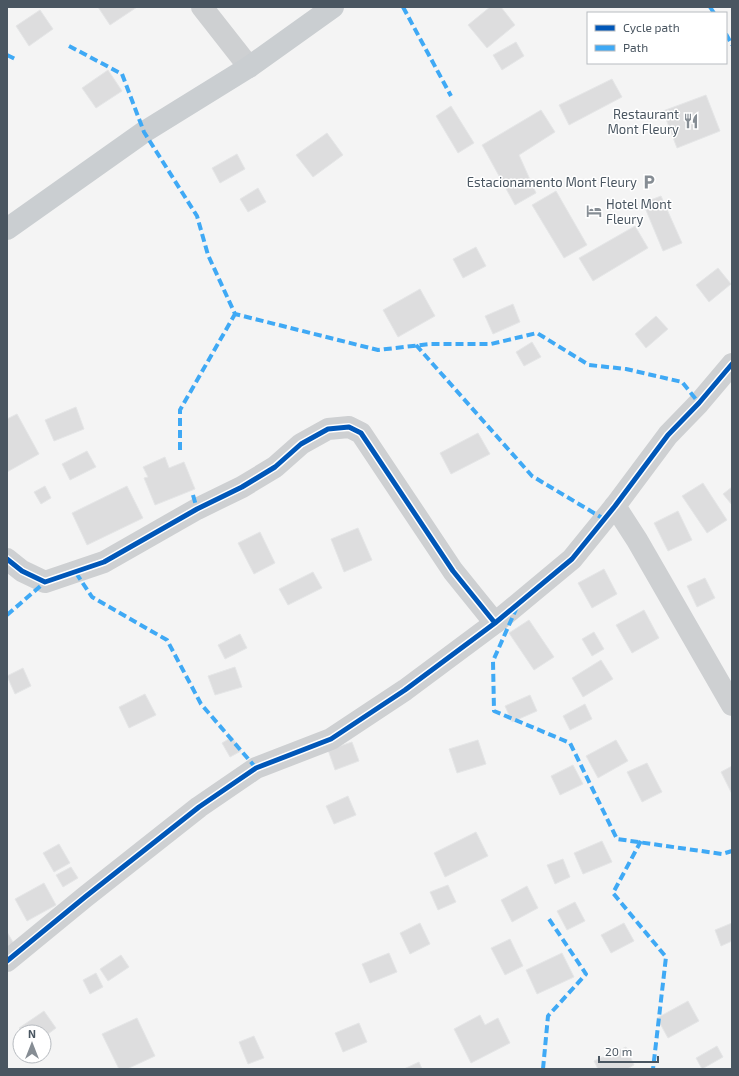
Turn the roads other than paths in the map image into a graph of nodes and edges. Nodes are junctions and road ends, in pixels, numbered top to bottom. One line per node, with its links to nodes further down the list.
1 (202, 7): 3 (street)
2 (333, 7): 3 (main road)
3 (249, 67): 4 (main road)
4 (7, 229)
5 (732, 364): 6 (street)
6 (615, 506): 8 (street); 9 (street)
7 (7, 559): 8 (street)
8 (495, 623): 10 (street)
9 (732, 705)
10 (7, 962)

